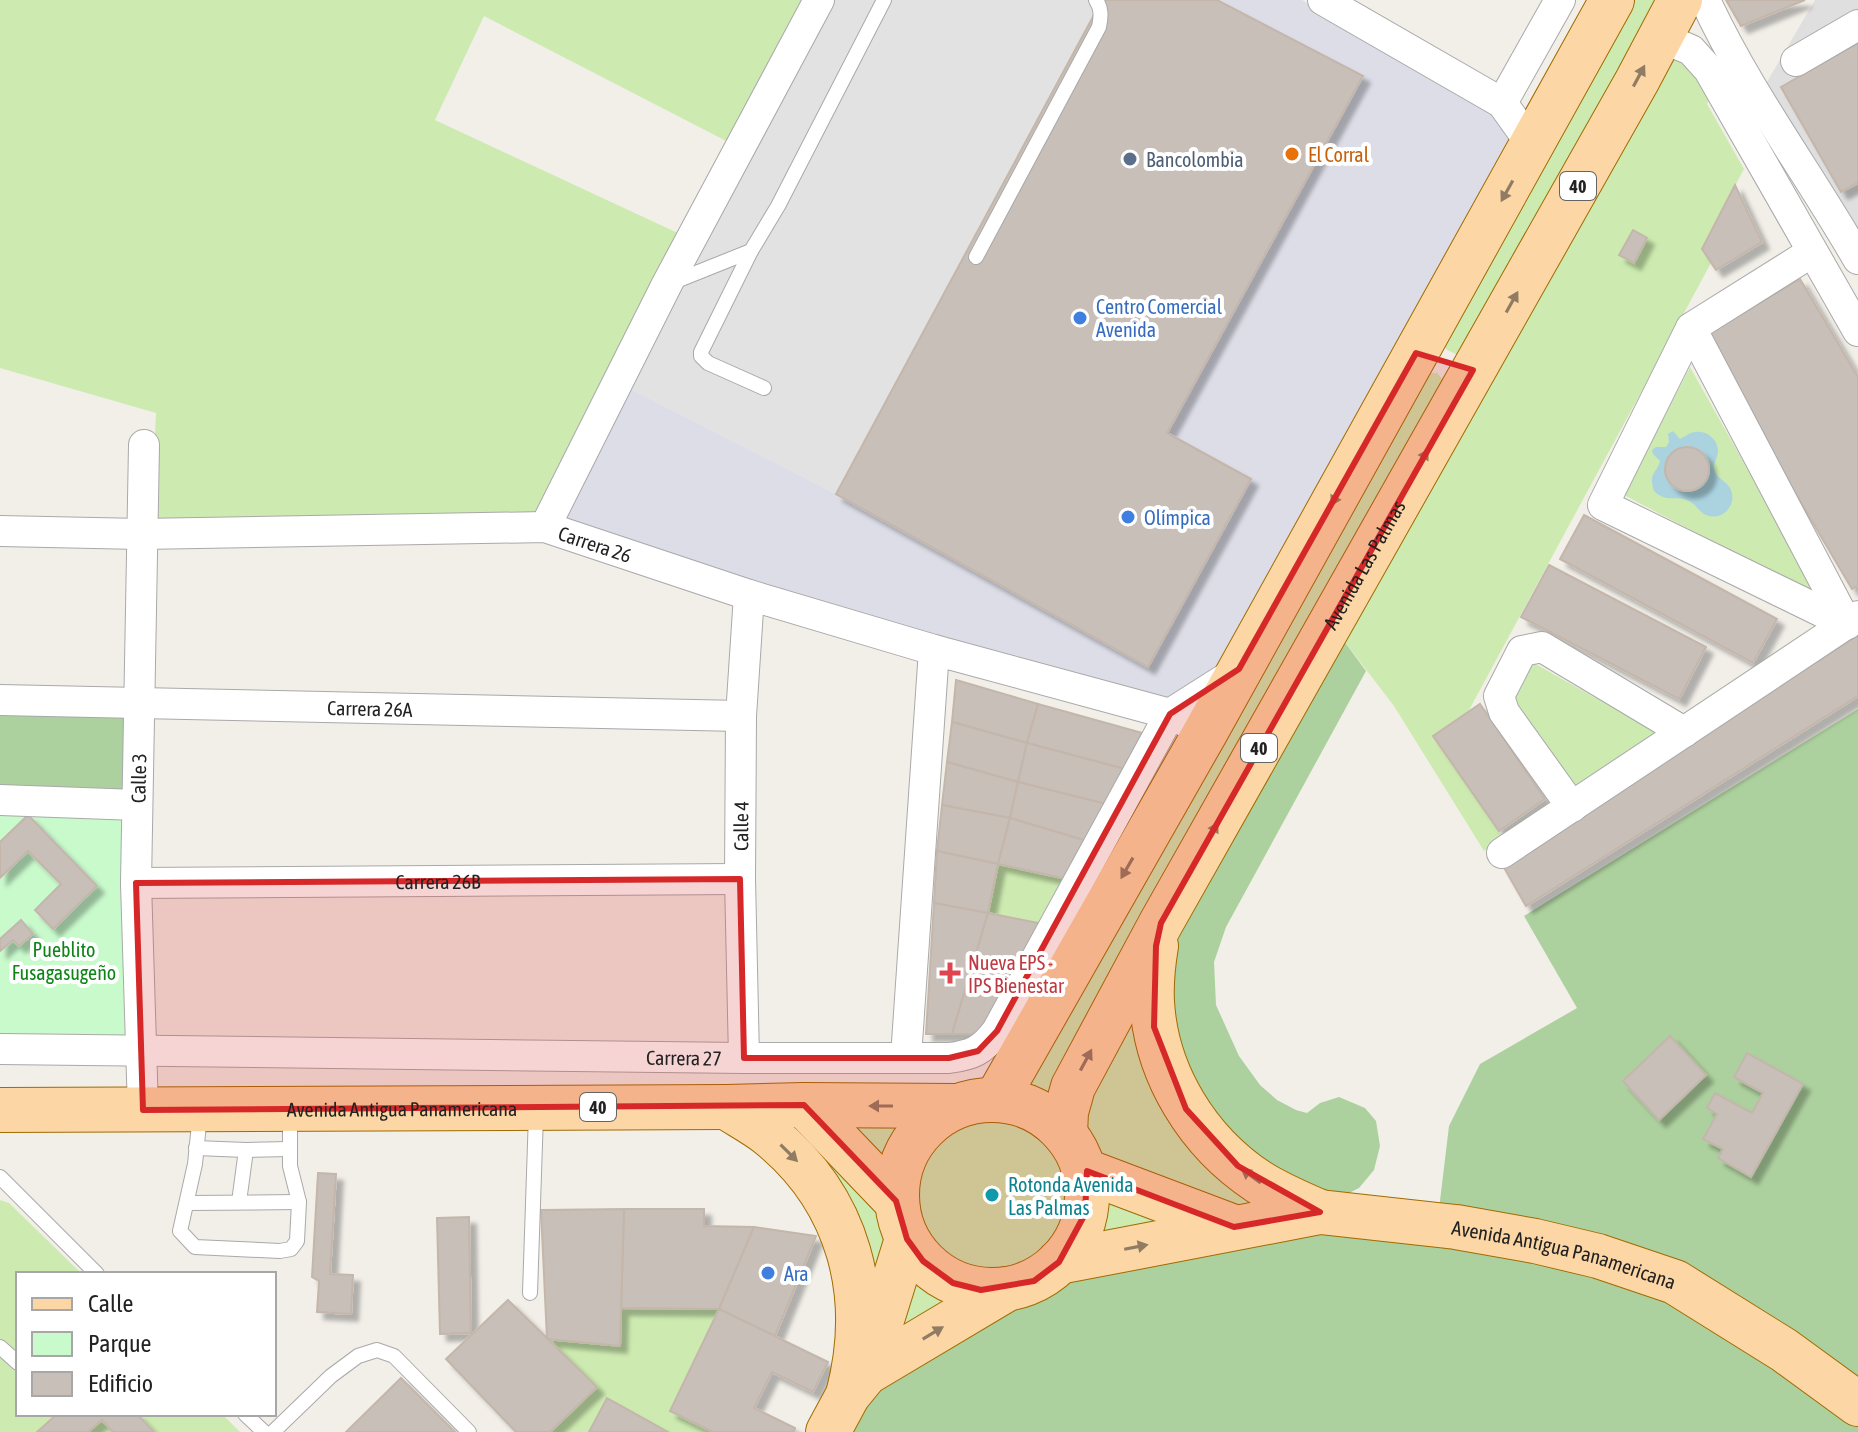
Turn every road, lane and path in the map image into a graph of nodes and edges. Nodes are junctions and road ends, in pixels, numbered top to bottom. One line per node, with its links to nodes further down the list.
1 (819, 0): 21 (street)
2 (872, 0): 10 (lane)
3 (884, 0): 10 (lane)
4 (1096, 0): 19 (lane)
5 (1323, 0): 13 (street)
6 (1560, 0): 13 (street)
7 (1612, 0): 14 (main road)
8 (1705, 0): 16 (street)
9 (1670, 18): 18 (street); 25 (main road, Avenida Las Palmas / 40, one-way to 9)
10 (872, 22): 17 (lane)
11 (1858, 25): 12 (street)
12 (1796, 61)
13 (1502, 103): 14 (street); 15 (street)
14 (1553, 105): 15 (main road)
15 (1532, 145): 24 (main road, one-way to 24)
16 (1846, 209): 20 (street)
17 (751, 251): 21 (lane); 26 (lane)
18 (1812, 252): 22 (street); 23 (street)
19 (976, 257)
20 (1858, 259)
21 (667, 284): 28 (street)
22 (1691, 328): 32 (street); 32 (street)
23 (1858, 331)
24 (1416, 353): 25 (main road); 37 (main road, one-way to 37)
25 (1473, 370): 45 (main road, Avenida Las Palmas / 40, one-way to 25)
26 (764, 388)
27 (144, 445): 30 (street, Calle 3)
28 (545, 527): 30 (street, Carrera 26); 31 (street, Carrera 26)
29 (0, 531): 30 (street, Carrera 26)
30 (141, 534): 35 (street, Calle 3)
31 (749, 595): 33 (street, Carrera 26); 36 (street, Calle 4)
32 (1852, 620): 38 (street)
33 (934, 650): 37 (street, Carrera 26); 48 (street)
34 (0, 700): 35 (street, Carrera 26A)
35 (138, 703): 36 (street, Carrera 26A); 40 (street, Calle 3)
36 (741, 716): 43 (street, Calle 4)
37 (1188, 723): 48 (street, Carrera 27); 50 (main road, one-way to 50)
38 (1684, 732): 41 (street); 41 (street)
39 (0, 800): 40 (street)
40 (137, 805): 44 (street, Calle 3)
41 (1572, 807): 42 (street)
42 (1502, 853)
43 (740, 879): 44 (street, Carrera 26B); 49 (street, Calle 4)
44 (136, 883): 47 (street, Calle 3)
45 (1161, 923): 59 (main road, Avenida Las Palmas / 40, one-way to 45); 64 (main road, one-way to 45)
46 (0, 1049): 47 (street, Carrera 27)
47 (140, 1051): 49 (street, Carrera 27); 55 (street, Calle 3)
48 (906, 1057): 49 (street, Carrera 27)
49 (744, 1058)
50 (977, 1103): 51 (main road, Avenida Antigua Panamericana / 40, one-way to 51); 59 (main road, 40); 65 (main road)
51 (804, 1105): 53 (main road, Avenida Antigua Panamericana / 40); 65 (main road, 40)
52 (536, 1107): 53 (main road, Avenida Antigua Panamericana / 40); 57 (main road, Avenida Antigua Panamericana / 40); 70 (lane)
53 (726, 1107): 73 (main road, one-way to 73)
54 (0, 1110): 55 (main road, Avenida Antigua Panamericana / 40)
55 (143, 1110): 56 (main road, Avenida Antigua Panamericana / 40)
56 (198, 1129): 57 (main road, Avenida Antigua Panamericana / 40); 58 (lane); 63 (lane)
57 (290, 1129): 58 (lane); 62 (lane)
58 (246, 1150): 61 (lane)
59 (1074, 1152): 66 (main road, 40); 67 (main road, 40)
60 (0, 1177): 68 (lane)
61 (239, 1202): 62 (lane); 63 (lane)
62 (299, 1202): 63 (lane)
63 (187, 1203)
64 (1320, 1212): 66 (main road, Avenida Antigua Panamericana / 40); 74 (main road, Avenida Antigua Panamericana / 40)
65 (902, 1220): 69 (main road, 40); 73 (main road)
66 (1234, 1227): 67 (main road, Avenida Antigua Panamericana / 40, one-way to 66)
67 (1059, 1262): 69 (main road, 40)
68 (95, 1272)
69 (1007, 1289): 73 (main road, one-way to 69)
70 (530, 1293)
71 (0, 1347): 72 (lane)
72 (16, 1361)
73 (847, 1400)
74 (1858, 1404)
75 (247, 1416): 76 (lane)
76 (264, 1432)
77 (273, 1432): 78 (lane)
78 (469, 1432)

